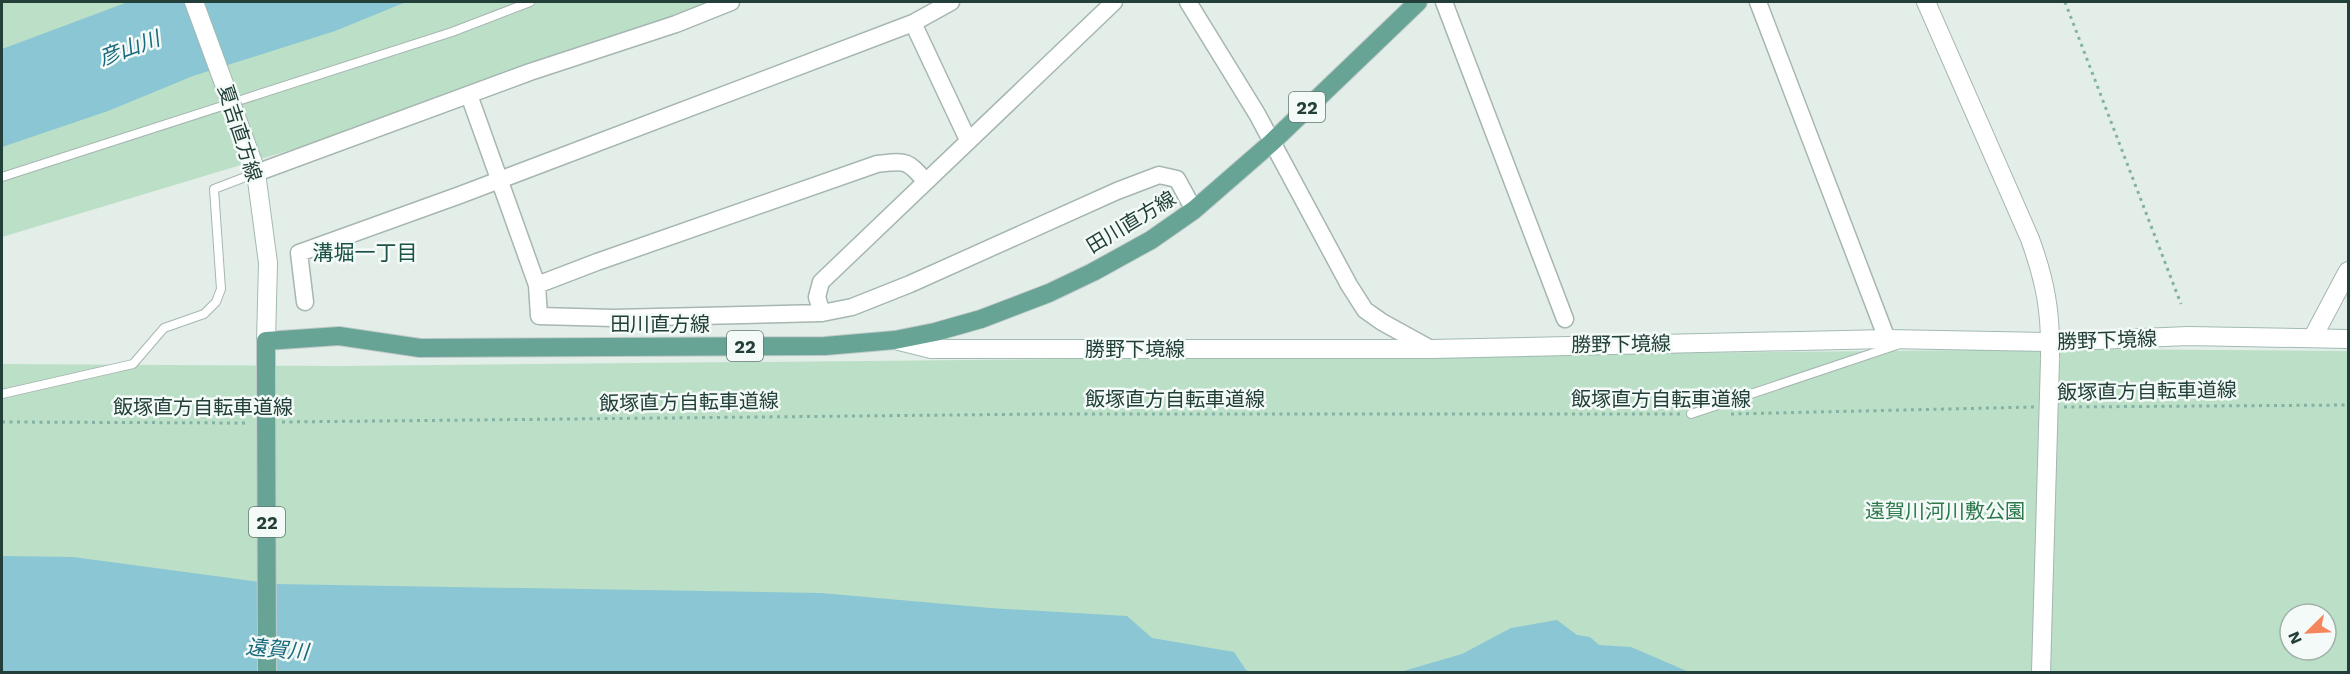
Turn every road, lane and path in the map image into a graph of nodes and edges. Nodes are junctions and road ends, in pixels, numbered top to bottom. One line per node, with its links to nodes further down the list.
1 (194, 2): 16 (main road, 夏吉直方線, bridge)
2 (530, 2): 17 (lane)
3 (731, 2): 13 (street)
4 (951, 2): 12 (street)
5 (1114, 2): 14 (street)
6 (1188, 2): 15 (street)
7 (1418, 2): 15 (main road, 田川直方線 / 22)
8 (1444, 2): 26 (street)
9 (1758, 2): 28 (street)
10 (1926, 2): 34 (main road)
11 (2065, 2): 24 (path)
12 (913, 23): 14 (street); 18 (street)
13 (469, 95): 16 (street); 18 (street)
14 (968, 140): 19 (street)
15 (1270, 143): 20 (main road, 田川直方線 / 22); 33 (street)
16 (254, 166): 32 (main road, 夏吉直方線); 35 (lane)
17 (2, 177)
18 (500, 180): 22 (street); 23 (street)
19 (925, 181): 22 (street); 25 (street)
20 (1194, 210): 25 (street); 30 (main road, 田川直方線 / 22)
21 (2349, 271): 27 (main road)
22 (537, 285): 25 (street)
23 (305, 302)
24 (2181, 304)
25 (822, 313)
26 (1565, 319)
27 (2313, 337): 29 (main road, 勝野下境線); 34 (main road, 勝野下境線)
28 (1887, 339): 31 (main road, 勝野下境線); 33 (main road, 勝野下境線)
29 (2349, 339)
30 (895, 340): 32 (main road, 田川直方線 / 22); 33 (main road, 勝野下境線)
31 (1912, 340): 34 (main road, 勝野下境線); 39 (lane)
32 (266, 341): 44 (main road, 22, bridge)
33 (1431, 349)
34 (2050, 351): 45 (main road, bridge)
35 (2, 394)
36 (2349, 405): 38 (path, 飯塚直方自転車道線)
37 (2035, 407): 40 (path, 飯塚直方自転車道線)
38 (2059, 407)
39 (1691, 414): 42 (path, 飯塚直方自転車道線)
40 (1726, 414)
41 (2, 422): 43 (path, 飯塚直方自転車道線)
42 (273, 422)
43 (250, 423)
44 (267, 672)
45 (2041, 672)

